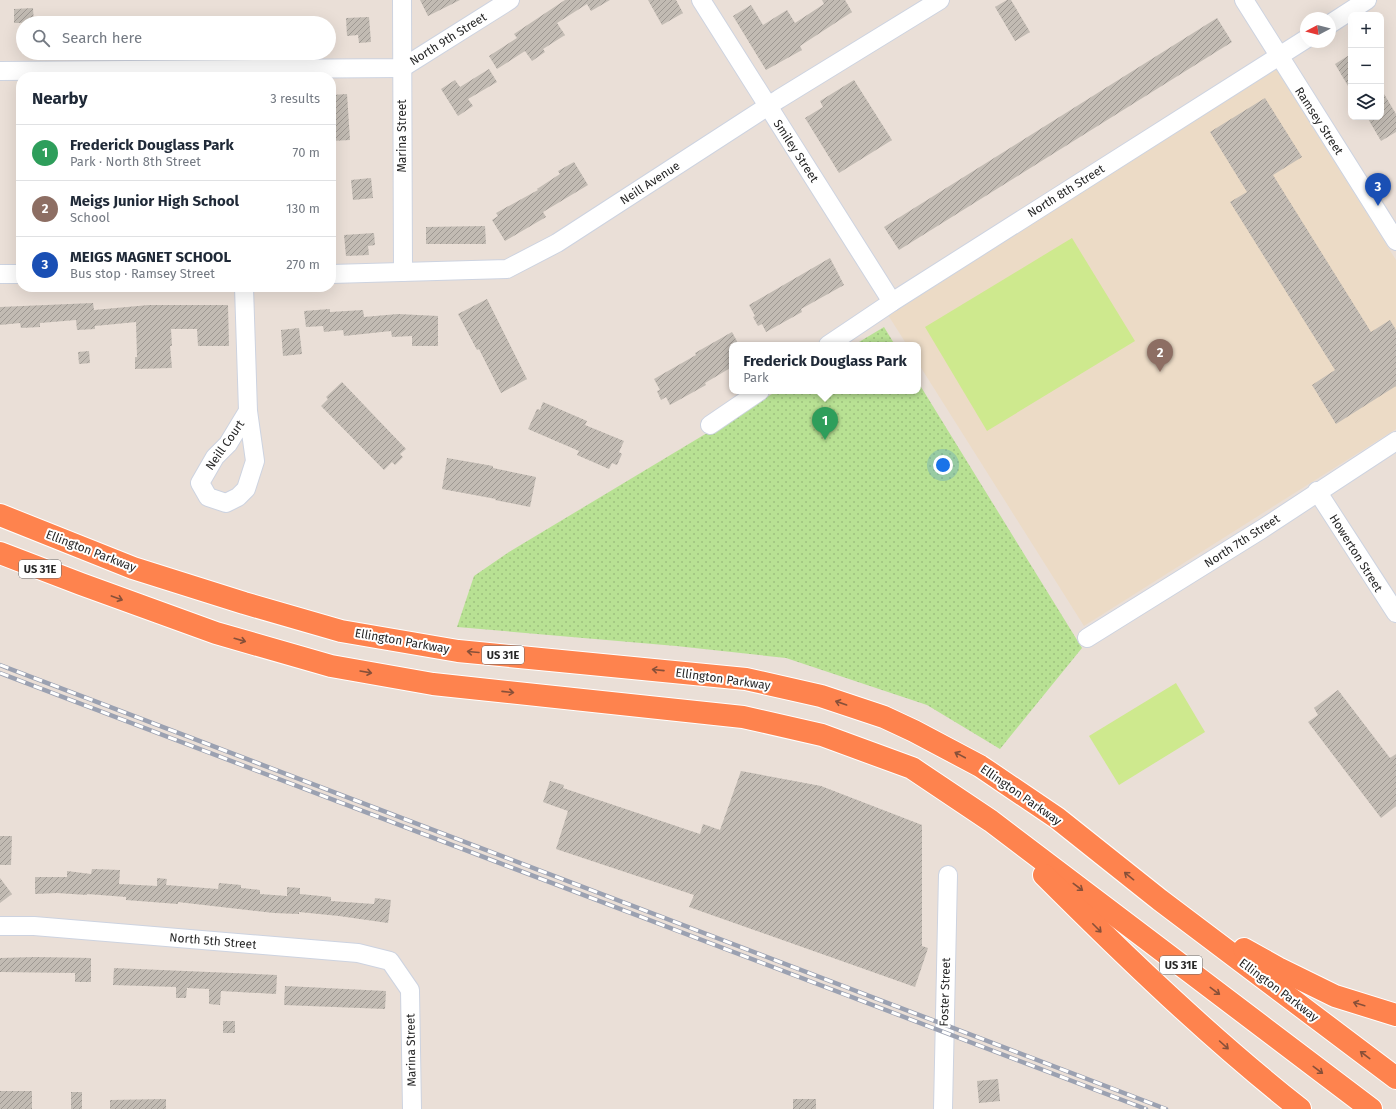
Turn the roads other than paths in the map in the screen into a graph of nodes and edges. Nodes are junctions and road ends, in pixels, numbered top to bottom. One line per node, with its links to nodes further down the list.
1 (402, 0): 10 (street, Marina Street)
2 (510, 0): 10 (street, North 9th Street)
3 (701, 0): 12 (street, Smiley Street)
4 (940, 0): 12 (street, Neill Avenue)
5 (1244, 0): 9 (street, Ramsey Street)
6 (1367, 0): 7 (street)
7 (1336, 20)
8 (1300, 43): 9 (street, North 8th Street)
9 (1278, 57): 13 (street, Ramsey Street); 19 (street, North 8th Street)
10 (402, 68): 11 (street, North 9th Street); 14 (street, Marina Street)
11 (0, 71)
12 (767, 107): 14 (street, Neill Avenue); 19 (street, Smiley Street)
13 (1396, 241)
14 (403, 272): 17 (street, Neill Avenue)
15 (0, 274): 16 (street)
16 (16, 274)
17 (336, 274)
18 (244, 292): 22 (street, Neill Court)
19 (892, 302): 20 (street, North 8th Street)
20 (832, 342)
21 (756, 394): 23 (street)
22 (248, 411): 22 (street, Neill Court)
23 (710, 425)
24 (1396, 440): 25 (street, North 7th Street)
25 (1317, 491): 30 (street, Howerton Street); 31 (street, North 7th Street)
26 (0, 515): 34 (highway, Ellington Parkway / US 31E, one-way to 26)
27 (0, 553): 29 (highway, US 31E)
28 (0, 566): 29 (highway)
29 (81, 584): 32 (highway, US 31E, one-way to 32)
30 (1396, 613)
31 (1087, 638)
32 (991, 821): 41 (highway, one-way to 41); 42 (highway, US 31E, one-way to 42)
33 (948, 875): 40 (street, Foster Street)
34 (1160, 900): 37 (highway, one-way to 34); 38 (highway, Ellington Parkway / US 31E, one-way to 34)
35 (0, 926): 36 (street, North 5th Street)
36 (410, 990): 39 (street, Marina Street)
37 (1396, 1015)
38 (1396, 1078)
39 (412, 1109)
40 (943, 1109)
41 (1300, 1109)
42 (1371, 1109)

